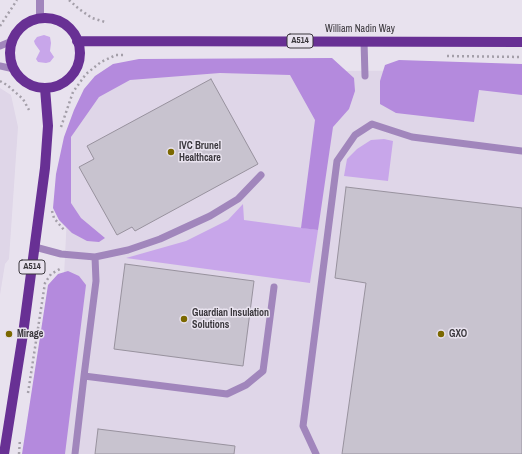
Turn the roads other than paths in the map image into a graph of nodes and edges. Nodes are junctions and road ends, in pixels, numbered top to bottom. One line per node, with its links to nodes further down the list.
1 (40, 0): 2 (street)
2 (40, 18): 3 (main road); 4 (main road)
3 (12, 41): 7 (lane); 9 (main road)
4 (77, 41): 5 (main road, William Nadin Way / A514); 11 (main road)
5 (364, 41): 6 (main road, William Nadin Way / A514); 10 (lane)
6 (522, 42)
7 (0, 46)
8 (0, 66): 9 (lane)
9 (14, 69): 11 (main road)
10 (365, 76)
11 (46, 88): 14 (main road, A514)
12 (522, 151): 20 (lane)
13 (261, 175): 15 (lane)
14 (35, 247): 15 (lane); 18 (main road, A514)
15 (95, 257): 17 (lane)
16 (274, 287): 17 (lane)
17 (84, 376): 19 (lane)
18 (4, 454)
19 (75, 454)
20 (316, 454)

